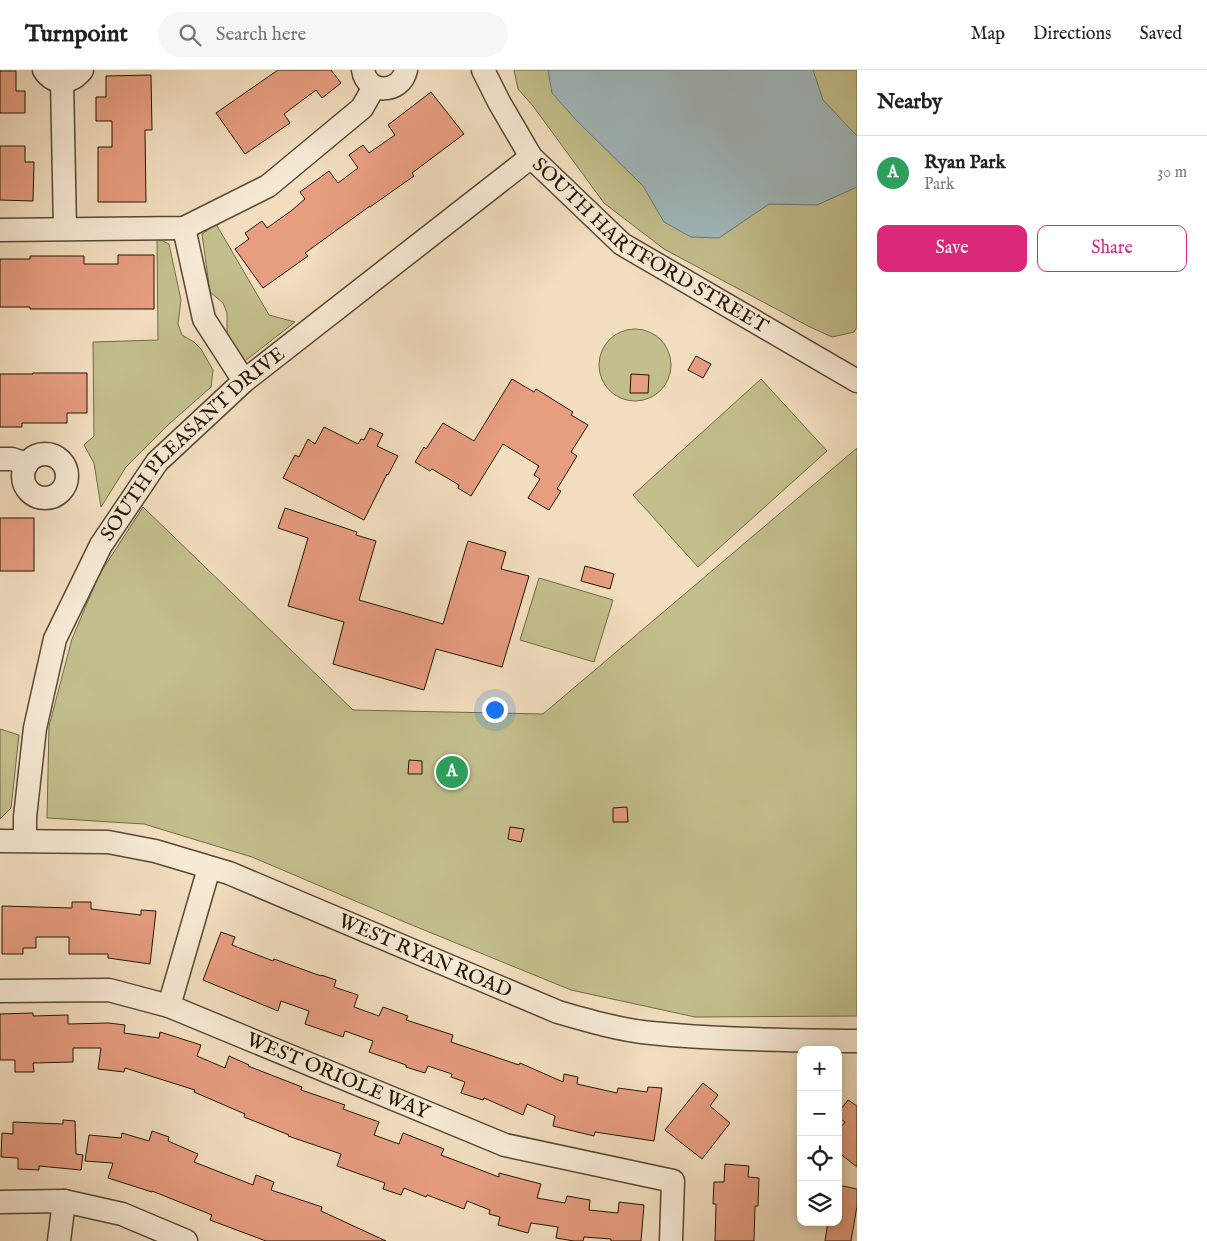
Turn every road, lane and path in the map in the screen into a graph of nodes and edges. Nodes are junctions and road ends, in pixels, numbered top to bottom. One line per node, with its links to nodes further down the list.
1 (82, 70): 4 (street)
2 (406, 70): 5 (street)
3 (483, 70): 6 (street, SOUTH HARTFORD STREET)
4 (53, 76): 7 (street)
5 (368, 78): 8 (street)
6 (531, 157): 10 (street, SOUTH HARTFORD STREET); 11 (street, SOUTH PLEASANT DRIVE)
7 (65, 228): 8 (street); 9 (street)
8 (184, 228): 11 (street)
9 (0, 230)
10 (855, 375)
11 (244, 381): 15 (street, SOUTH PLEASANT DRIVE)
12 (0, 459): 13 (street)
13 (27, 464)
14 (0, 840): 15 (street, WEST RYAN ROAD)
15 (25, 840): 16 (street, WEST RYAN ROAD)
16 (209, 868): 18 (street); 19 (street, WEST RYAN ROAD)
17 (0, 991): 18 (street, WEST ORIOLE WAY)
18 (169, 1006): 24 (street, WEST ORIOLE WAY)
19 (857, 1041)
20 (64, 1200): 21 (street); 22 (street); 23 (street)
21 (0, 1202)
22 (59, 1241)
23 (186, 1241)
24 (671, 1241)

